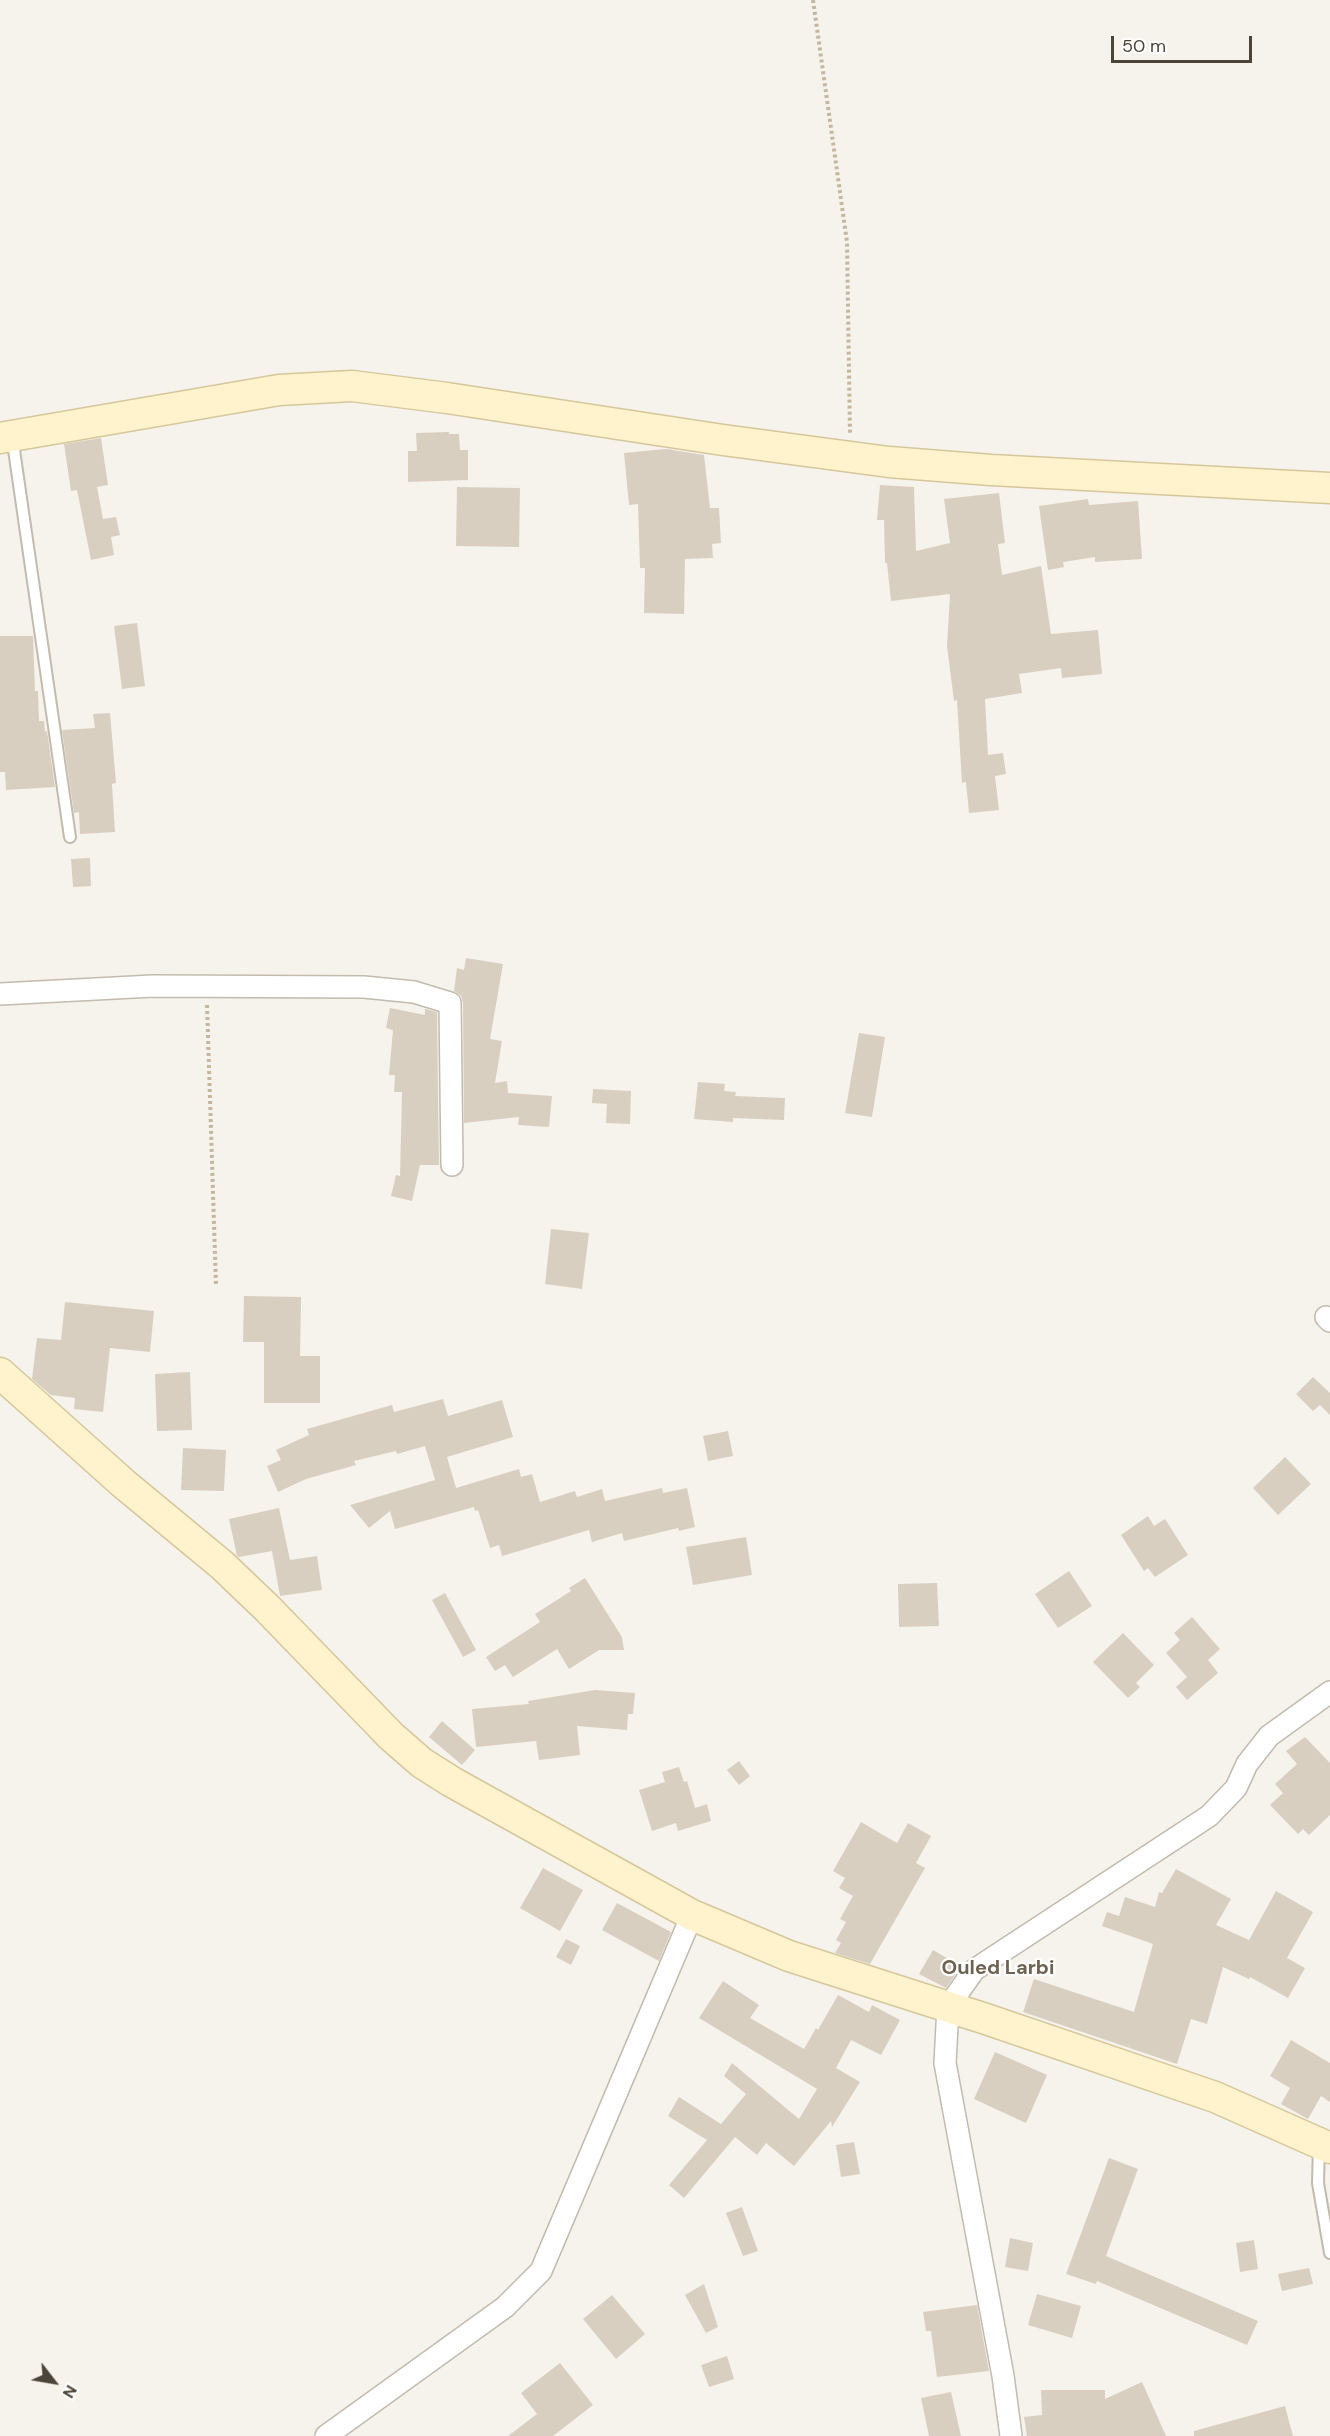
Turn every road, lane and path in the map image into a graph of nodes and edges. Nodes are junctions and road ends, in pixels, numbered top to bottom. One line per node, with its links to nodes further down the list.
1 (813, 0): 3 (path)
2 (6, 437): 3 (street); 5 (lane)
3 (850, 457): 4 (street)
4 (1330, 488)
5 (70, 837)
6 (207, 987): 7 (street); 8 (street); 9 (path)
7 (0, 994)
8 (452, 1165)
9 (216, 1286)
10 (0, 1373): 12 (street)
11 (1330, 1692): 13 (street)
12 (692, 1916): 13 (street); 16 (street)
13 (948, 2007): 14 (street); 17 (street)
14 (1324, 2146): 15 (lane)
15 (1330, 2253)
16 (326, 2436)
17 (1011, 2436)

